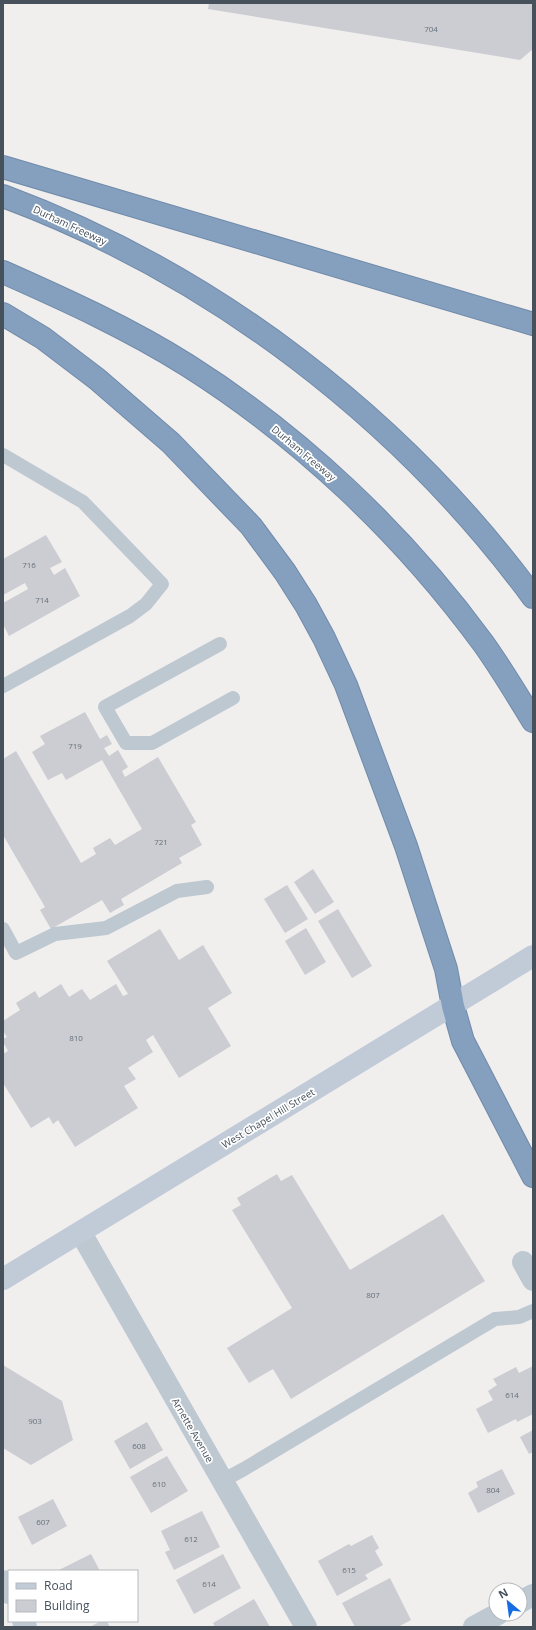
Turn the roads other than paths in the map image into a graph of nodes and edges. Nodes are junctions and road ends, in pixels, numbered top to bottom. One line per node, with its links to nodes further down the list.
1 (3, 167): 5 (highway)
2 (3, 196): 7 (highway, Durham Freeway)
3 (3, 272): 11 (highway, Durham Freeway)
4 (3, 314): 15 (highway)
5 (533, 324)
6 (3, 456): 9 (lane)
7 (533, 597)
8 (220, 644): 10 (lane)
9 (3, 686)
10 (233, 698)
11 (533, 721)
12 (207, 887): 13 (lane)
13 (3, 929)
14 (533, 956): 15 (main road, West Chapel Hill Street)
15 (452, 1006): 16 (highway); 17 (main road, West Chapel Hill Street)
16 (533, 1176)
17 (81, 1232): 18 (main road, West Chapel Hill Street); 20 (street, Arnette Avenue)
18 (3, 1279)
19 (533, 1311): 20 (lane)
20 (222, 1480): 24 (street, Arnette Avenue)
21 (3, 1581): 22 (street)
22 (8, 1591)
23 (488, 1619): 25 (street)
24 (306, 1627)
25 (474, 1627)

